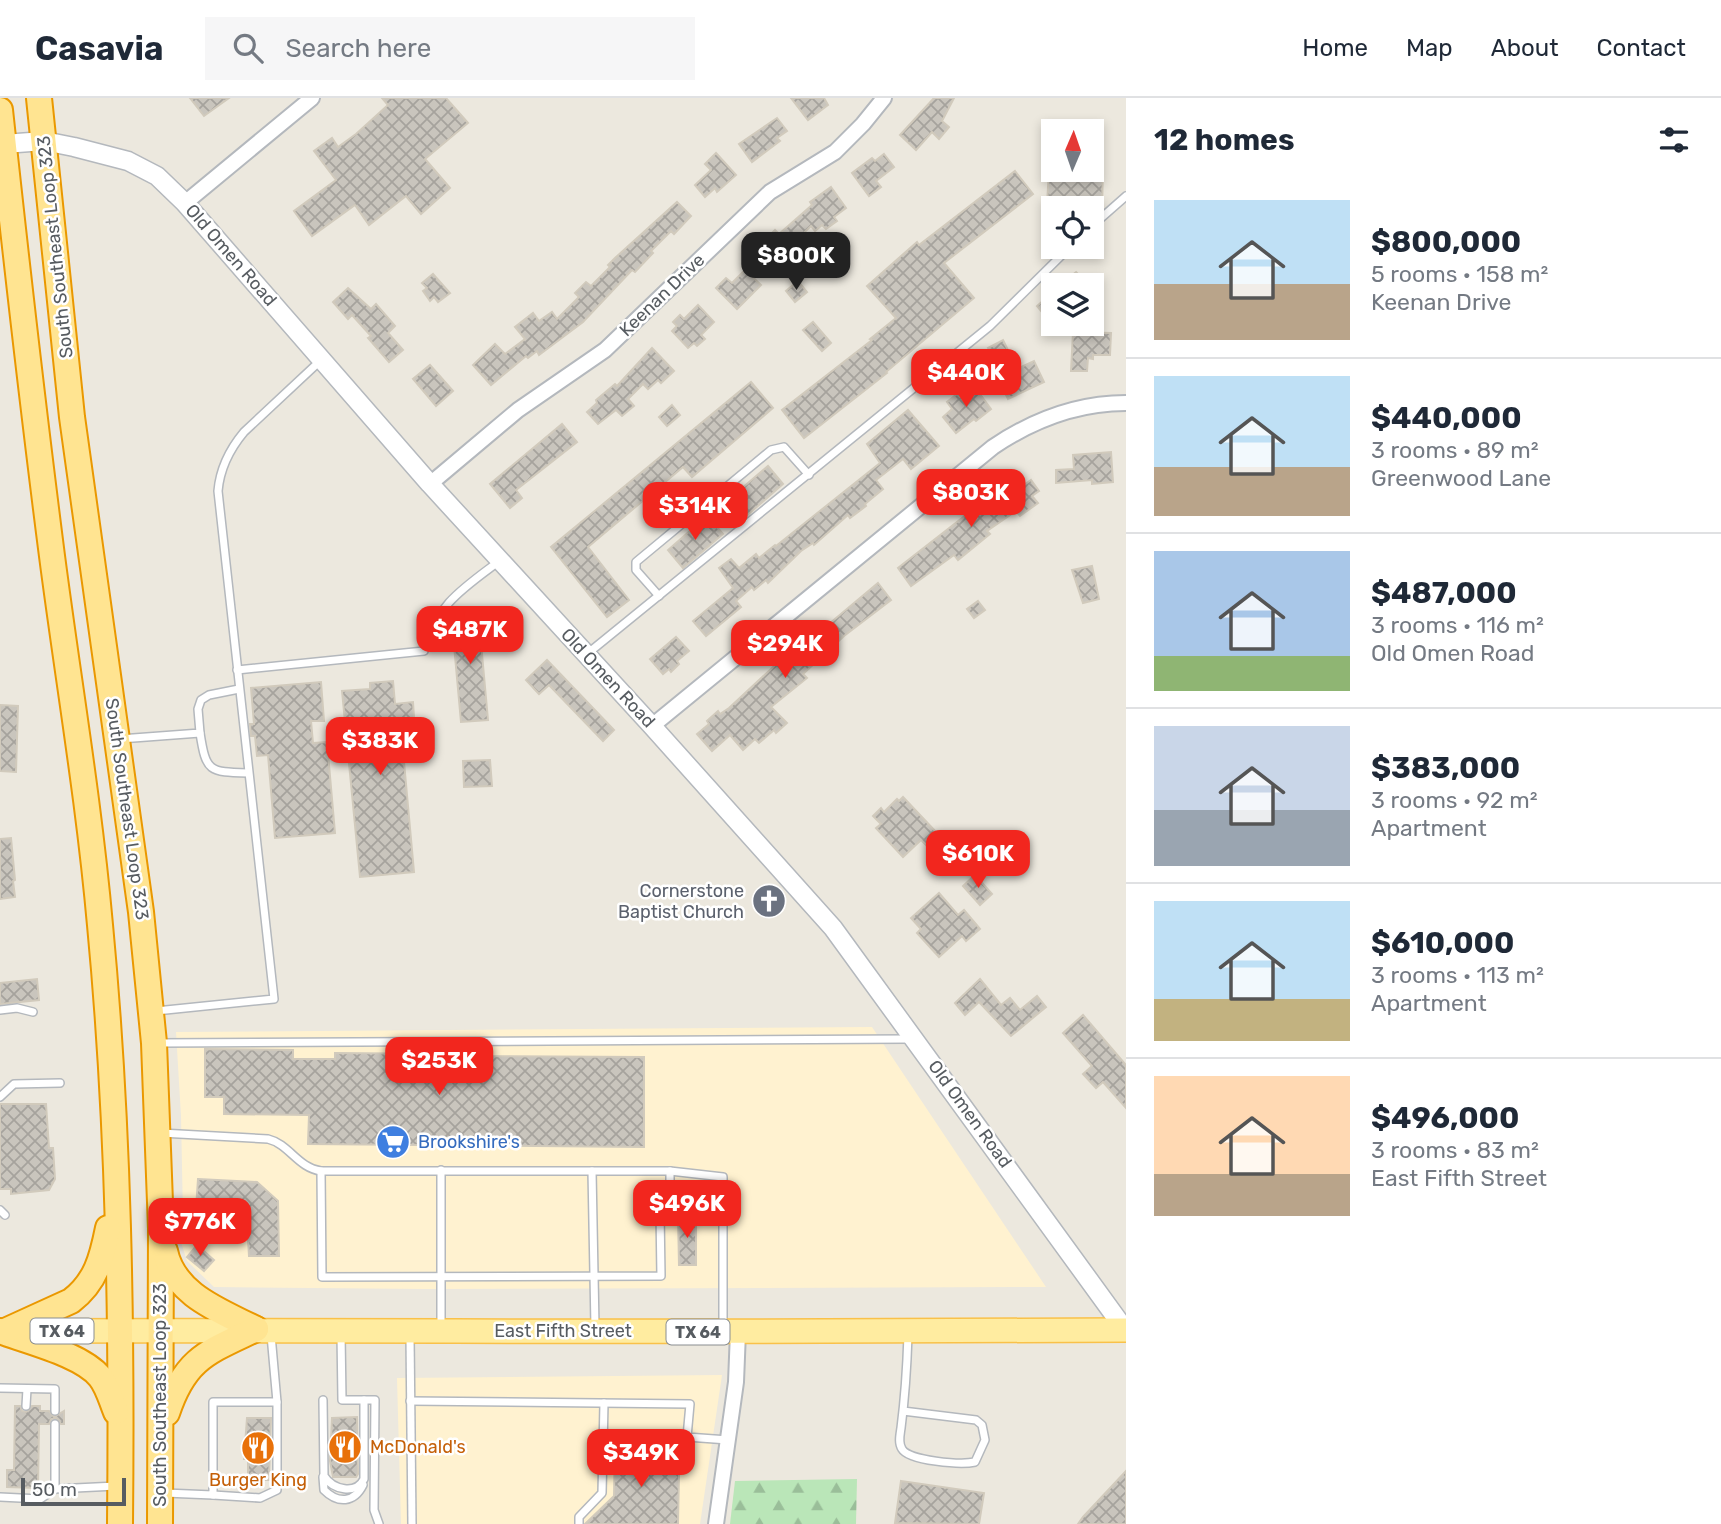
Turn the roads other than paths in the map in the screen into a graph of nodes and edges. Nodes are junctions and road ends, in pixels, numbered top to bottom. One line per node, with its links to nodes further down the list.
1 (39, 98): 5 (highway, South Southeast Loop 323)
2 (312, 98): 8 (street)
3 (884, 98): 14 (street, Keenan Drive)
4 (0, 110): 6 (highway)
5 (44, 141): 6 (street, Old Omen Road); 8 (street, Old Omen Road); 19 (highway, South Southeast Loop 323)
6 (4, 144): 20 (highway)
7 (1126, 196): 9 (lane)
8 (185, 203): 11 (street, Old Omen Road)
9 (1104, 215)
10 (1058, 259): 13 (lane)
11 (322, 360): 14 (street, Old Omen Road); 18 (lane)
12 (1126, 403): 22 (street)
13 (809, 475): 16 (lane); 16 (lane)
14 (430, 485): 15 (street, Old Omen Road)
15 (500, 560): 17 (street, Old Omen Road); 18 (lane)
16 (659, 596): 17 (lane)
17 (586, 654): 22 (street, Old Omen Road)
18 (237, 670): 21 (lane)
19 (108, 671): 20 (highway); 24 (highway, South Southeast Loop 323)
20 (69, 675): 38 (highway)
21 (239, 689): 23 (lane); 25 (lane)
22 (652, 726): 29 (street, Old Omen Road)
23 (200, 733): 24 (lane); 25 (lane)
24 (118, 740): 27 (highway, South Southeast Loop 323)
25 (248, 774): 27 (lane)
26 (0, 1010): 28 (lane)
27 (151, 1011): 30 (highway, South Southeast Loop 323)
28 (33, 1012)
29 (916, 1039): 30 (lane); 46 (street, Old Omen Road)
30 (154, 1044): 33 (highway, South Southeast Loop 323)
31 (60, 1083): 32 (lane)
32 (0, 1097)
33 (159, 1133): 35 (lane); 39 (highway, South Southeast Loop 323)
34 (441, 1170): 35 (lane); 36 (lane); 41 (lane)
35 (321, 1171): 41 (lane)
36 (592, 1171): 37 (lane); 40 (lane)
37 (670, 1171): 40 (lane); 52 (lane)
38 (116, 1190): 43 (highway); 47 (highway)
39 (161, 1228): 42 (highway); 44 (highway, South Southeast Loop 323)
40 (594, 1276): 41 (lane); 50 (lane)
41 (441, 1277): 49 (lane)
42 (263, 1329): 44 (main road, East Fifth Street / TX 64); 45 (main road, East Fifth Street / TX 64); 58 (lane); 65 (highway)
43 (120, 1330): 44 (main road, East Fifth Street / TX 64); 47 (main road, East Fifth Street / TX 64); 64 (highway)
44 (161, 1330): 65 (highway, South Southeast Loop 323)
45 (340, 1330): 48 (main road, East Fifth Street / TX 64); 56 (lane)
46 (1126, 1330): 51 (main road, East Fifth Street / TX 64)
47 (2, 1331): 64 (highway)
48 (411, 1331): 49 (main road, East Fifth Street / TX 64); 57 (lane)
49 (441, 1331): 50 (main road, East Fifth Street / TX 64)
50 (595, 1331): 52 (main road, East Fifth Street / TX 64)
51 (908, 1331): 52 (main road, East Fifth Street / TX 64); 62 (lane)
52 (731, 1332): 66 (street)
53 (0, 1388): 54 (lane)
54 (27, 1389): 60 (lane); 61 (lane)
55 (323, 1400): 67 (lane)
56 (365, 1400): 68 (lane); 78 (lane)
57 (410, 1401): 59 (lane); 79 (lane)
58 (277, 1402): 73 (lane); 73 (lane)
59 (604, 1403): 66 (lane); 80 (lane)
60 (26, 1406)
61 (55, 1411)
62 (903, 1411): 62 (lane)
63 (55, 1424): 71 (lane)
64 (121, 1426): 69 (highway)
65 (161, 1433): 72 (highway, South Southeast Loop 323)
66 (727, 1440): 81 (street)
67 (323, 1473): 68 (lane); 68 (lane)
68 (364, 1479)
69 (120, 1486): 71 (lane); 76 (highway)
70 (24, 1488): 75 (lane)
71 (55, 1489): 75 (lane)
72 (160, 1493): 73 (lane); 77 (highway, South Southeast Loop 323)
73 (213, 1495)
74 (0, 1497): 75 (lane)
75 (24, 1498)
76 (120, 1524)
77 (160, 1524)
78 (379, 1524)
79 (412, 1524)
80 (579, 1524)
81 (716, 1524)

